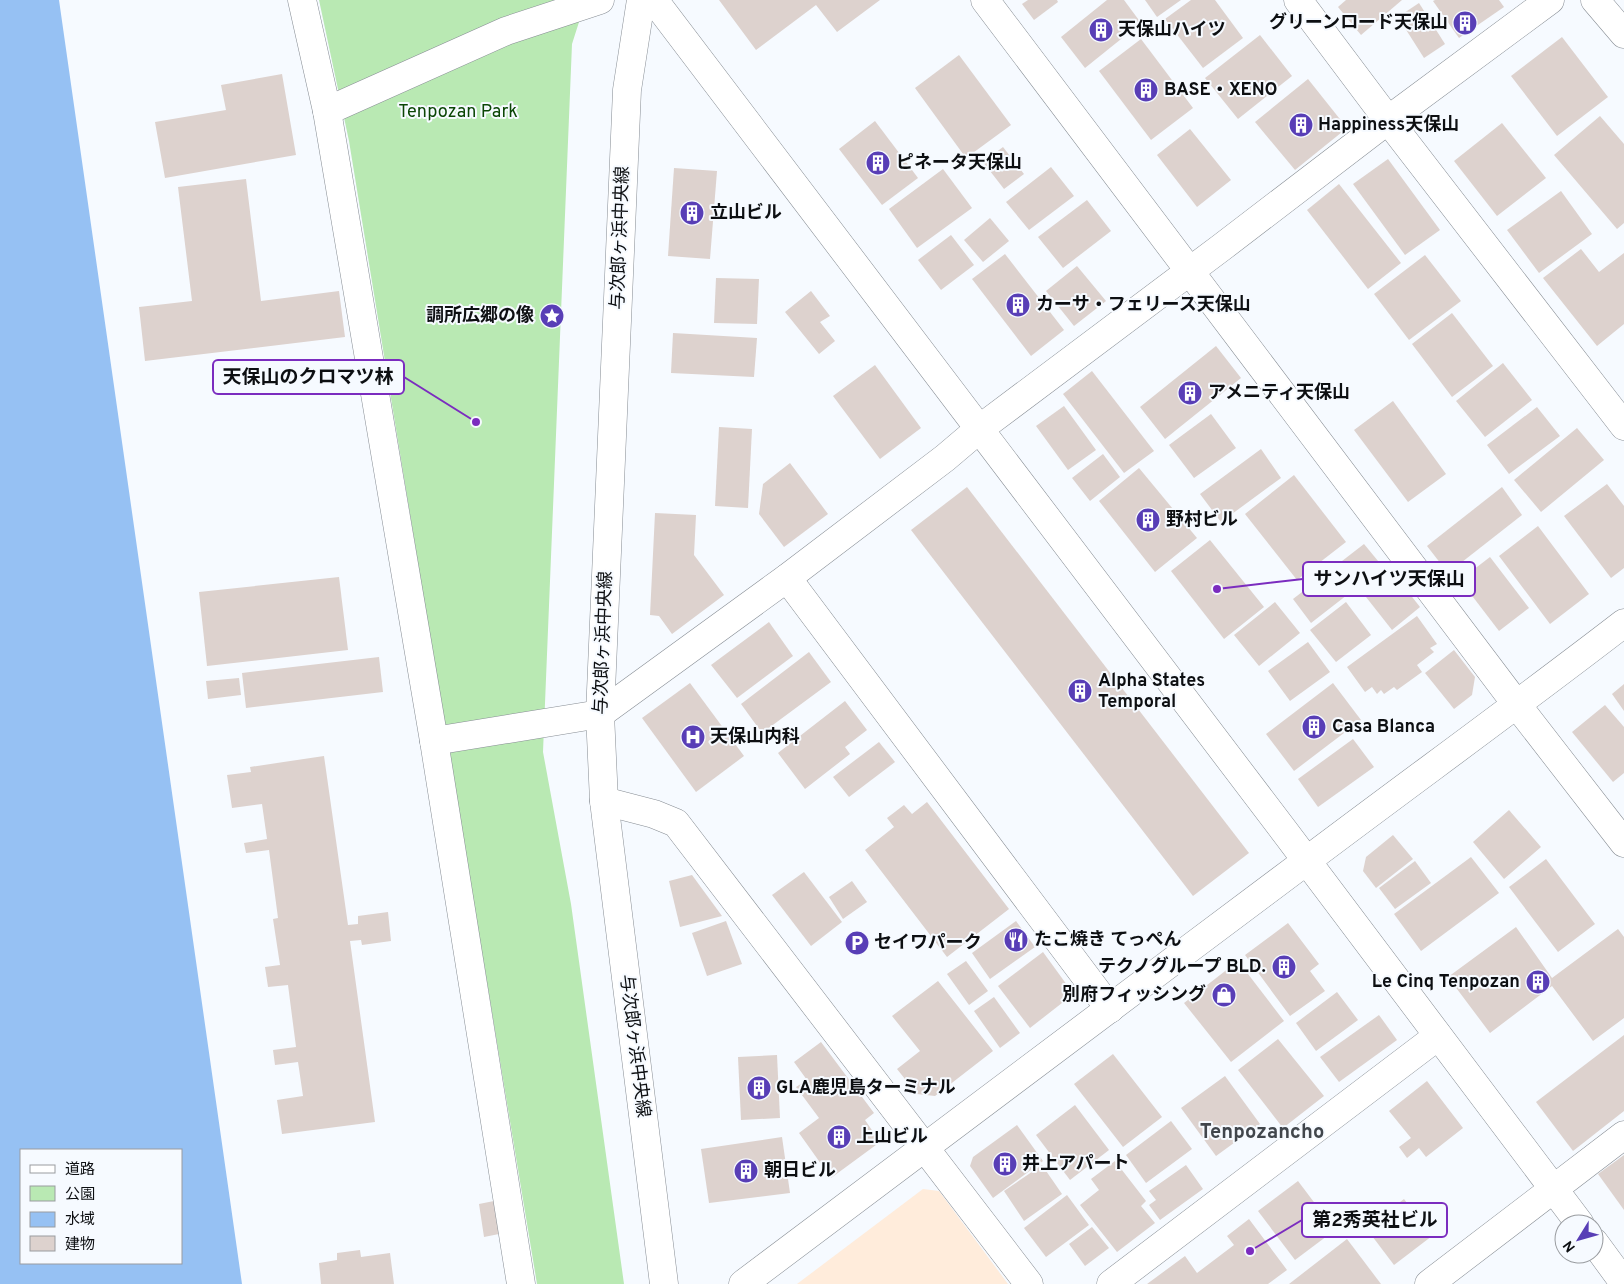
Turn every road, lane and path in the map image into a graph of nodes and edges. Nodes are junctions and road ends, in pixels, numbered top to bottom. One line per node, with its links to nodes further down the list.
1 (302, 0): 10 (street)
2 (600, 0): 10 (street)
3 (641, 0): 18 (street, 与次郎ヶ浜中央線)
4 (654, 0): 14 (street)
5 (985, 0): 12 (street)
6 (1298, 0): 11 (street)
7 (1550, 0): 11 (street)
8 (1595, 0): 9 (street)
9 (1624, 34)
10 (327, 111): 19 (street)
11 (1388, 120): 12 (street); 13 (street)
12 (1190, 272): 14 (street); 17 (street)
13 (1624, 426)
14 (978, 430): 15 (street); 22 (street)
15 (787, 578): 18 (street); 23 (street)
16 (1624, 623): 17 (street)
17 (1517, 705): 21 (street); 22 (street)
18 (600, 714): 19 (street); 20 (street, 与次郎ヶ浜中央線)
19 (434, 741): 31 (street)
20 (604, 801): 26 (street); 32 (street, 与次郎ヶ浜中央線)
21 (1624, 843)
22 (1307, 860): 23 (street); 24 (street)
23 (1110, 1009): 26 (street)
24 (1438, 1036): 27 (street); 35 (street)
25 (1624, 1135): 27 (street)
26 (925, 1149): 33 (street); 34 (street)
27 (1554, 1189): 28 (street); 36 (street)
28 (1573, 1214)
29 (1604, 1255): 30 (street)
30 (1624, 1282)
31 (521, 1284)
32 (664, 1284)
33 (743, 1284)
34 (1029, 1284)
35 (1111, 1284)
36 (1429, 1284)

